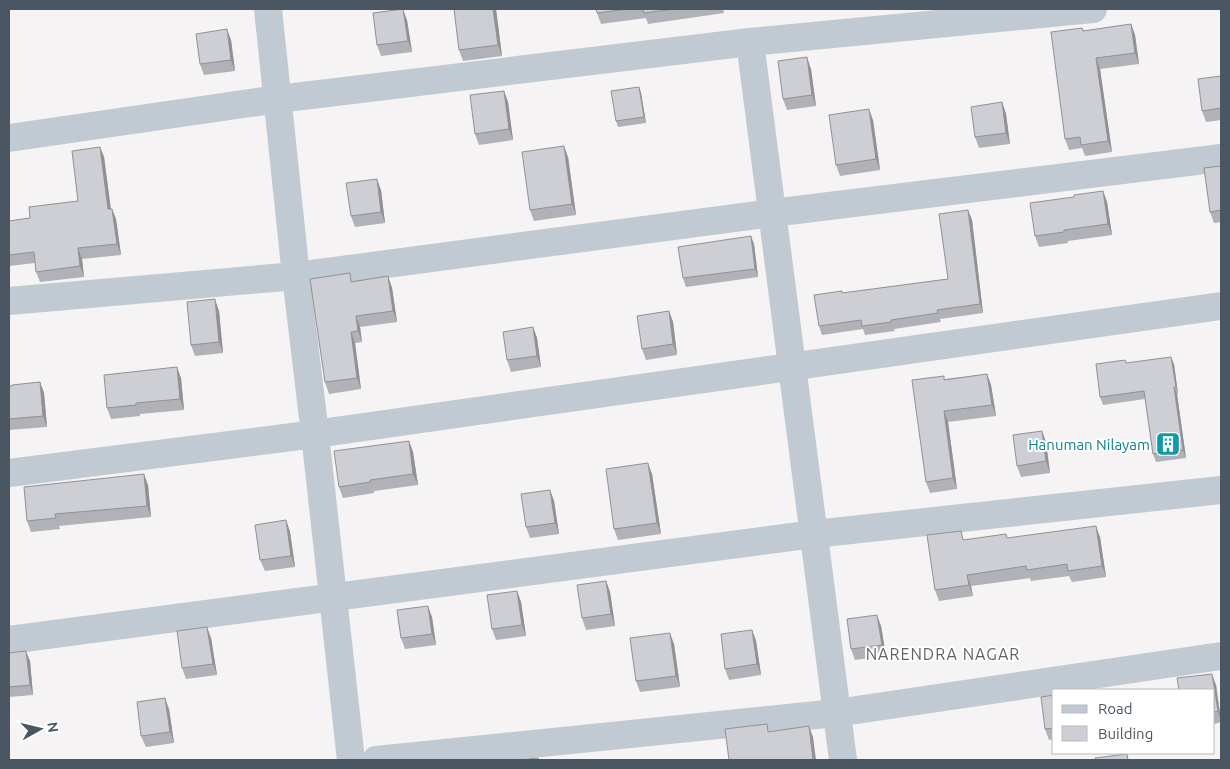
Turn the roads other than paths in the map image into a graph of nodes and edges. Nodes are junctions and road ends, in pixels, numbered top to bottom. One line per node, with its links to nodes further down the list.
1 (268, 9): 4 (street)
2 (1093, 9): 3 (street)
3 (750, 42): 4 (street); 7 (street)
4 (278, 99): 5 (street); 8 (street)
5 (9, 138)
6 (1221, 158): 7 (street)
7 (772, 213): 8 (street); 11 (street)
8 (296, 276): 9 (street); 12 (street)
9 (9, 301)
10 (1221, 306): 11 (street)
11 (792, 366): 12 (street); 15 (street)
12 (315, 434): 13 (street); 16 (street)
13 (9, 473)
14 (1221, 490): 15 (street)
15 (814, 534): 16 (street); 19 (street)
16 (333, 598): 17 (street); 20 (street)
17 (9, 640)
18 (1221, 656): 19 (street)
19 (836, 712): 21 (street); 22 (street)
20 (351, 760)
21 (376, 760)
22 (842, 760)

